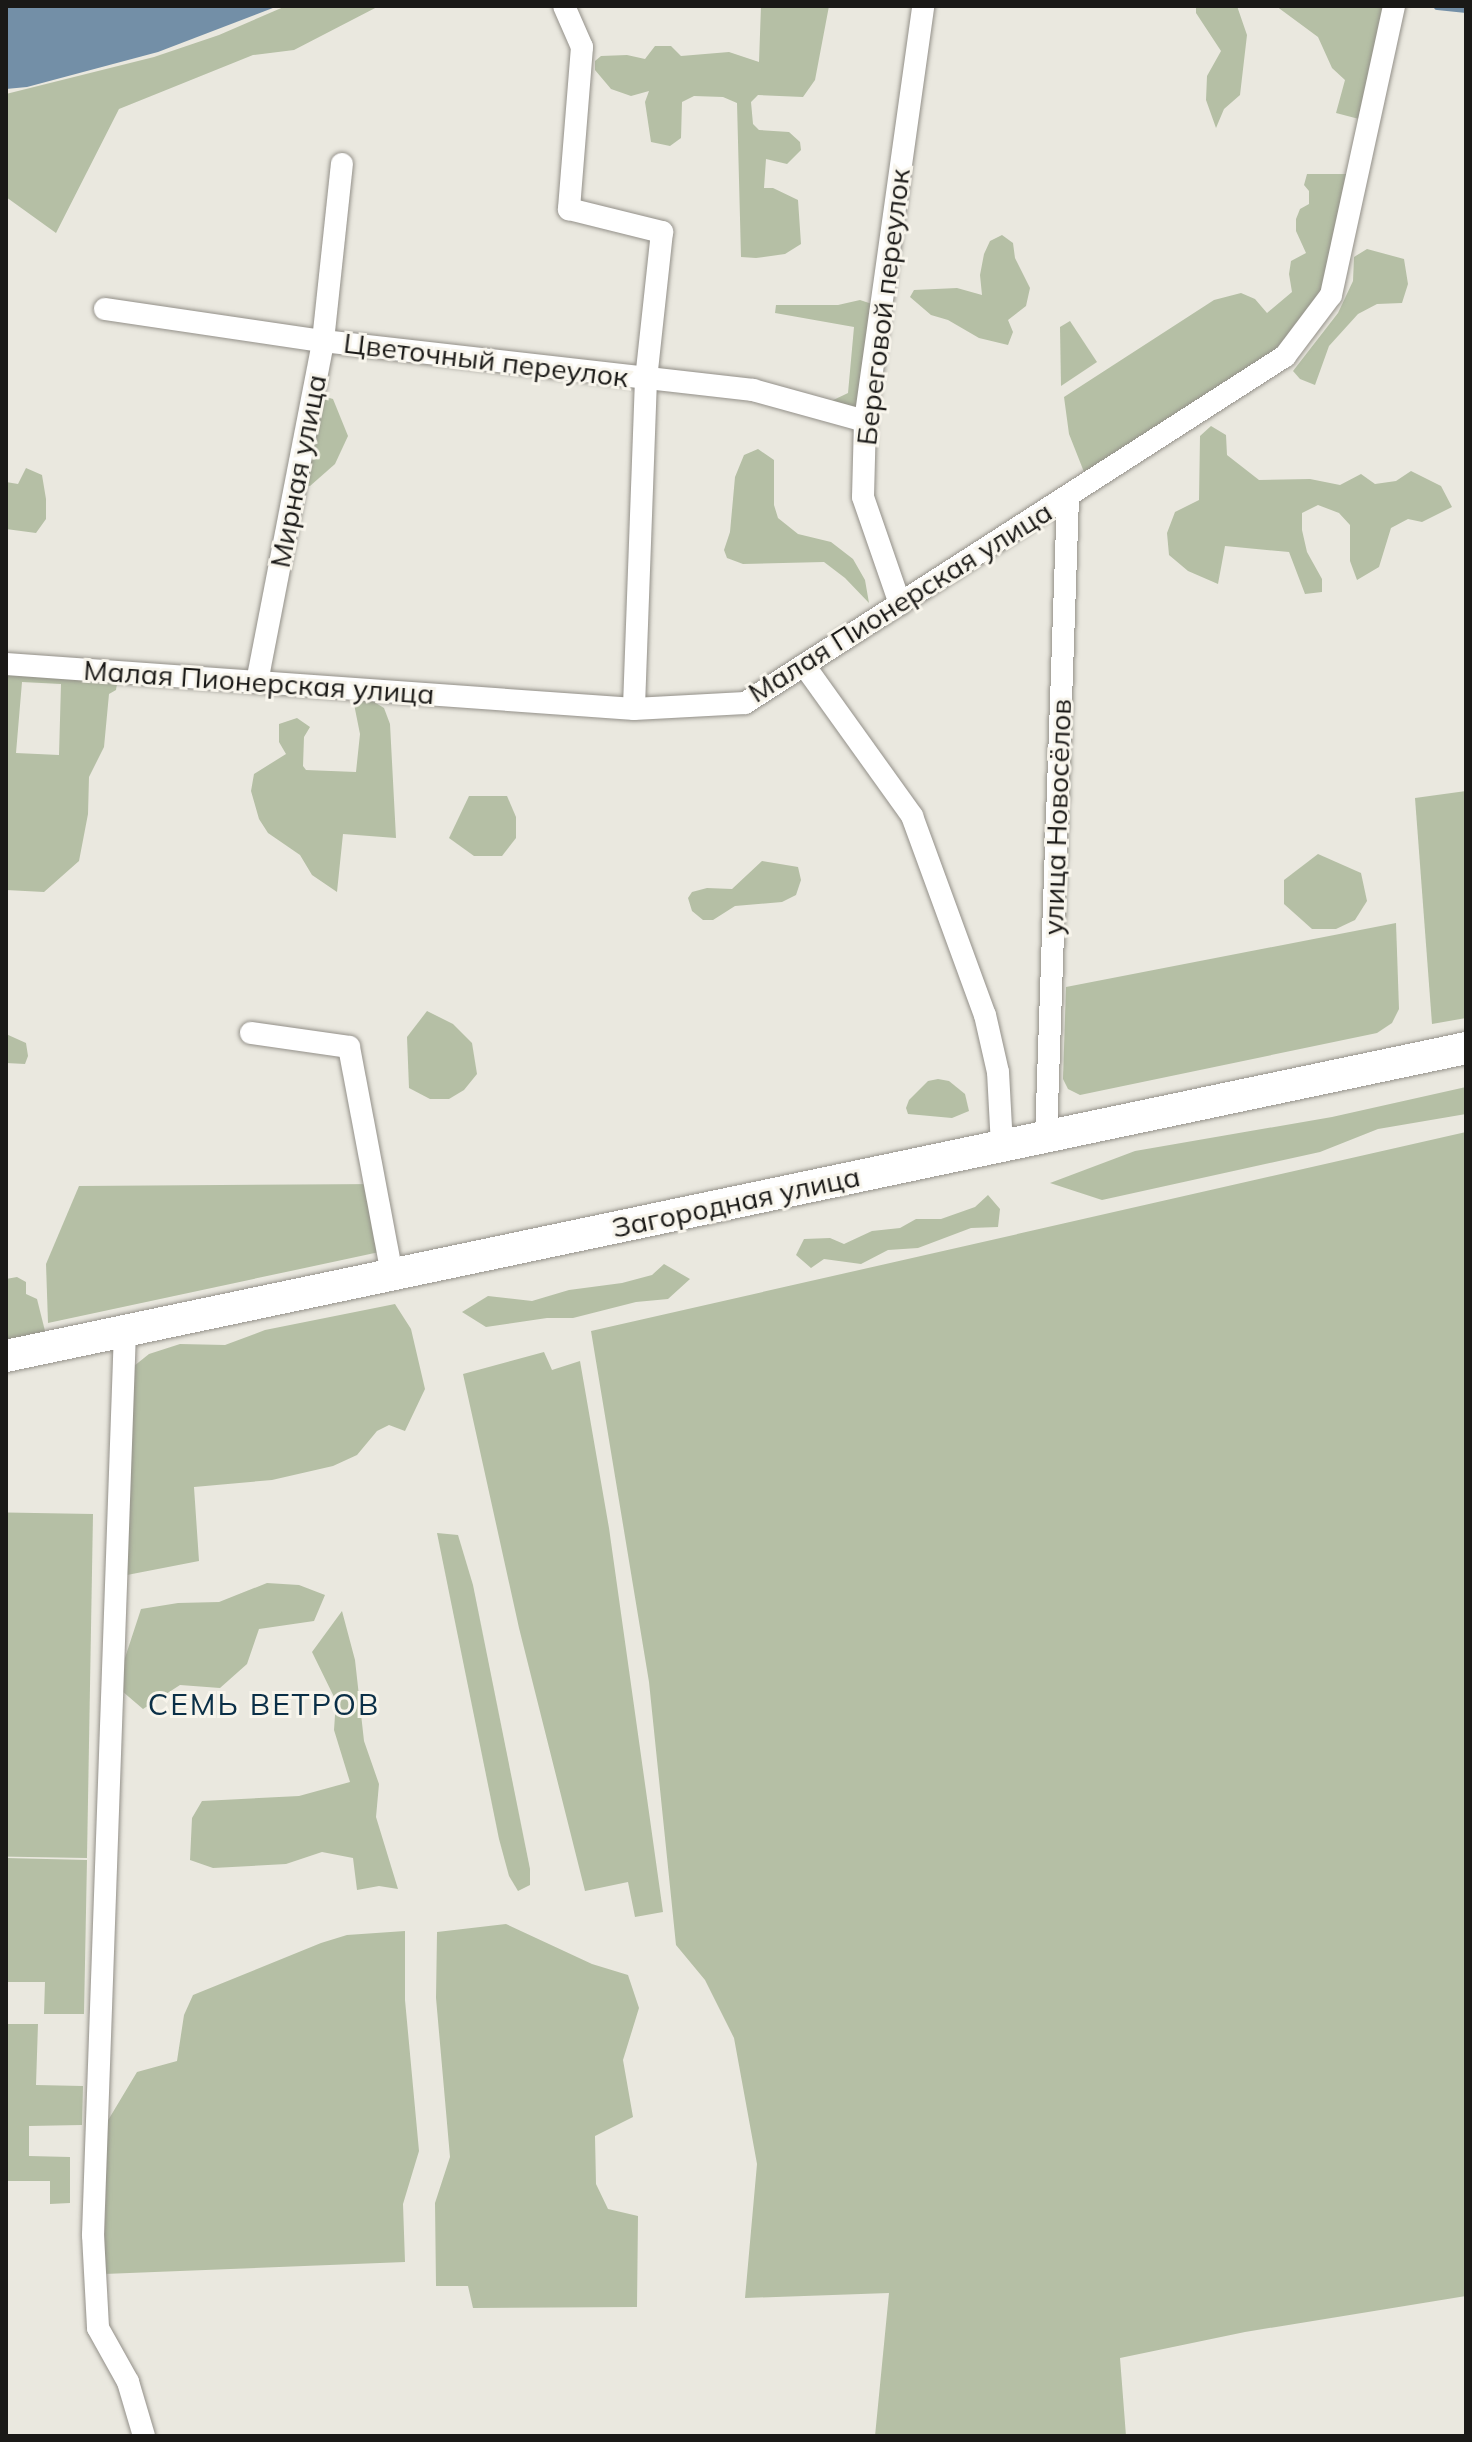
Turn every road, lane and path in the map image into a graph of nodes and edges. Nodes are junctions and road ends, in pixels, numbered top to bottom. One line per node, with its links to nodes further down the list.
1 (564, 6): 7 (street)
2 (923, 6): 8 (street, Береговой переулок)
3 (1394, 6): 9 (street, Малая Пионерская улица)
4 (342, 164): 6 (street, Мирная улица)
5 (105, 309): 6 (street, Цветочный переулок)
6 (323, 341): 7 (street, Цветочный переулок); 13 (street, Мирная улица)
7 (646, 379): 8 (street, Цветочный переулок); 14 (street)
8 (865, 421): 10 (street, Береговой переулок)
9 (1068, 496): 10 (street, Малая Пионерская улица); 17 (street, улица Новосёлов)
10 (900, 604): 12 (street, Малая Пионерская улица)
11 (6, 664): 13 (street, Малая Пионерская улица)
12 (804, 665): 14 (street, Малая Пионерская улица); 18 (street)
13 (257, 682): 14 (street, Малая Пионерская улица)
14 (634, 709)
15 (251, 1033): 19 (street)
16 (1466, 1048): 17 (highway, Загородная улица)
17 (1046, 1137): 18 (highway, Загородная улица)
18 (1002, 1146): 19 (highway, Загородная улица)
19 (392, 1274): 20 (highway, Загородная улица)
20 (125, 1331): 21 (highway, Загородная улица); 22 (street)
21 (6, 1356)
22 (144, 2436)

